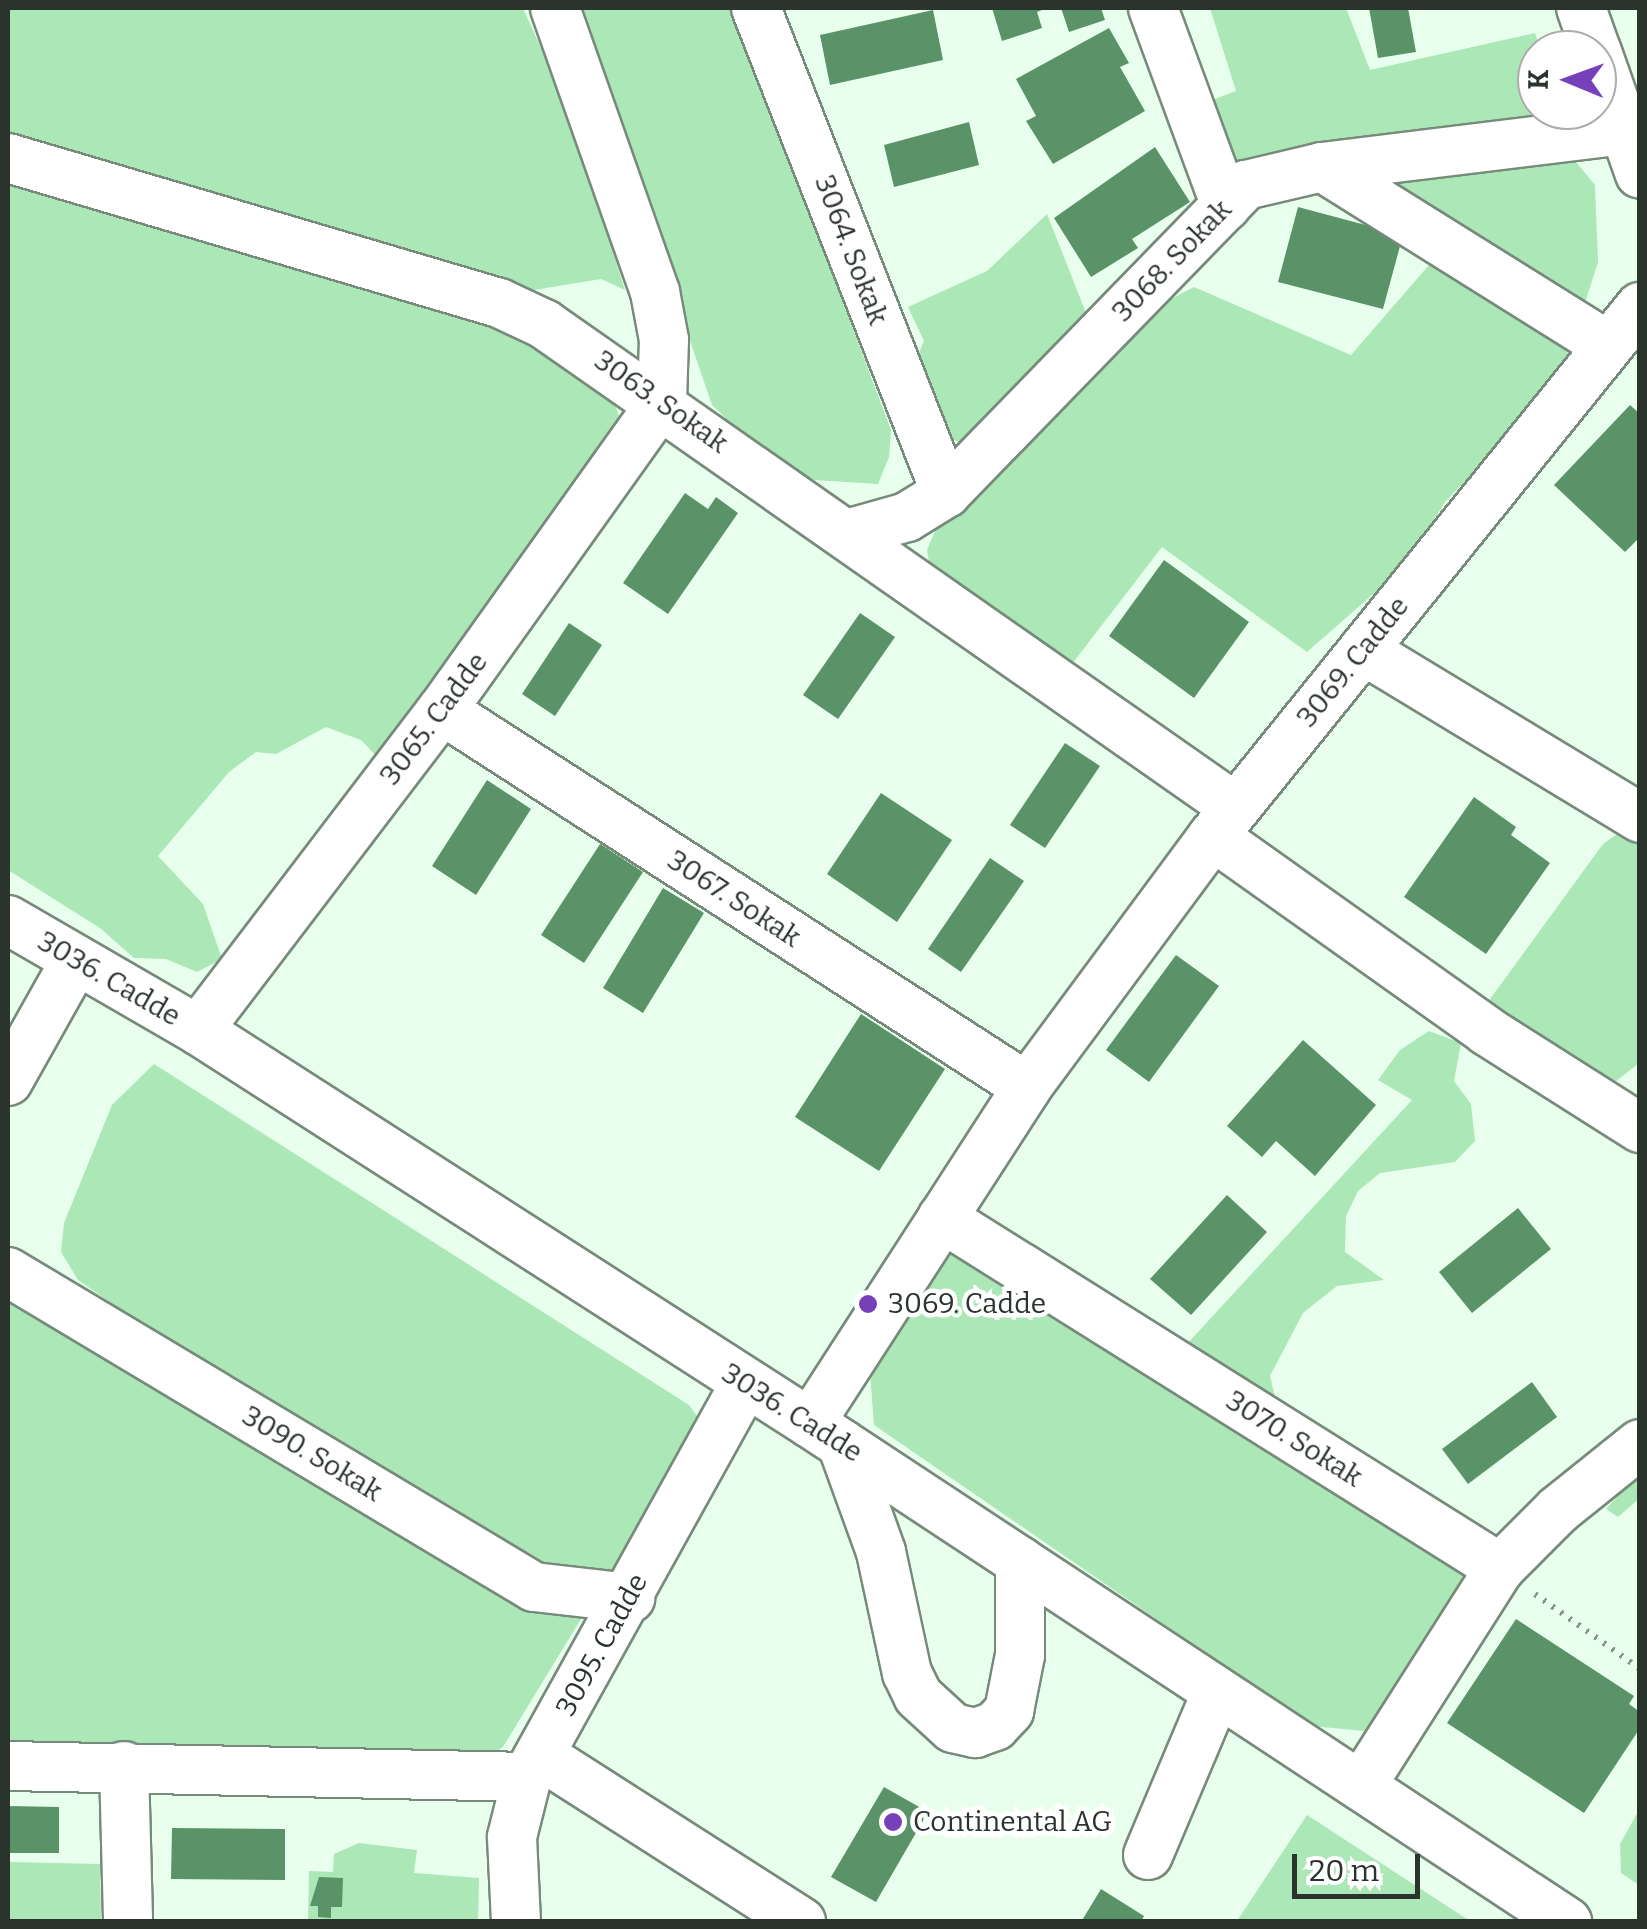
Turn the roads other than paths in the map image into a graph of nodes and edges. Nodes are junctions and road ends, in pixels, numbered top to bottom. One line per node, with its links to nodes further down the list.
1 (555, 8): 11 (street)
2 (756, 8): 12 (street, 3064. Sokak)
3 (1153, 8): 8 (street)
4 (1617, 109): 5 (street)
5 (1632, 152): 7 (street, 3068. Sokak)
6 (8, 158): 11 (street, 3063. Sokak)
7 (1322, 167): 8 (street, 3068. Sokak); 10 (street)
8 (1226, 206): 12 (street, 3068. Sokak)
9 (1640, 307): 10 (street, 3069. Cadde)
10 (1608, 345): 14 (street, 3069. Cadde)
11 (662, 402): 13 (street, 3063. Sokak); 15 (street, 3065. Cadde)
12 (946, 493): 13 (street, 3068. Sokak)
13 (850, 532): 17 (street, 3063. Sokak)
14 (1363, 650): 16 (street); 17 (street, 3069. Cadde)
15 (442, 710): 20 (street, 3065. Cadde); 22 (street, 3067. Sokak)
16 (1640, 818)
17 (1224, 822): 22 (street, 3069. Cadde); 23 (street, 3063. Sokak)
18 (8, 920): 19 (street, 3036. Cadde)
19 (76, 960): 20 (street, 3036. Cadde); 21 (street)
20 (198, 1030): 26 (street, 3036. Cadde)
21 (8, 1081)
22 (1027, 1087): 24 (street, 3069. Cadde)
23 (1640, 1128)
24 (942, 1218): 27 (street, 3069. Cadde); 30 (street, 3070. Sokak)
25 (8, 1272): 31 (street, 3090. Sokak)
26 (745, 1384): 27 (street, 3036. Cadde); 31 (street, 3095. Cadde)
27 (826, 1434): 29 (street, 3036. Cadde); 29 (street)
28 (1640, 1444): 30 (street)
29 (1020, 1561): 32 (street, 3036. Cadde)
30 (1500, 1568): 36 (street)
31 (630, 1598): 35 (street, 3095. Cadde)
32 (1218, 1692): 36 (street, 3036. Cadde); 37 (street)
33 (8, 1766): 34 (street)
34 (124, 1766): 35 (street); 38 (street)
35 (534, 1766): 39 (street, 3095. Cadde); 40 (street)
36 (1361, 1786): 41 (street, 3036. Cadde)
37 (1148, 1854)
38 (128, 1922)
39 (516, 1922)
40 (800, 1922)
41 (1567, 1922)

